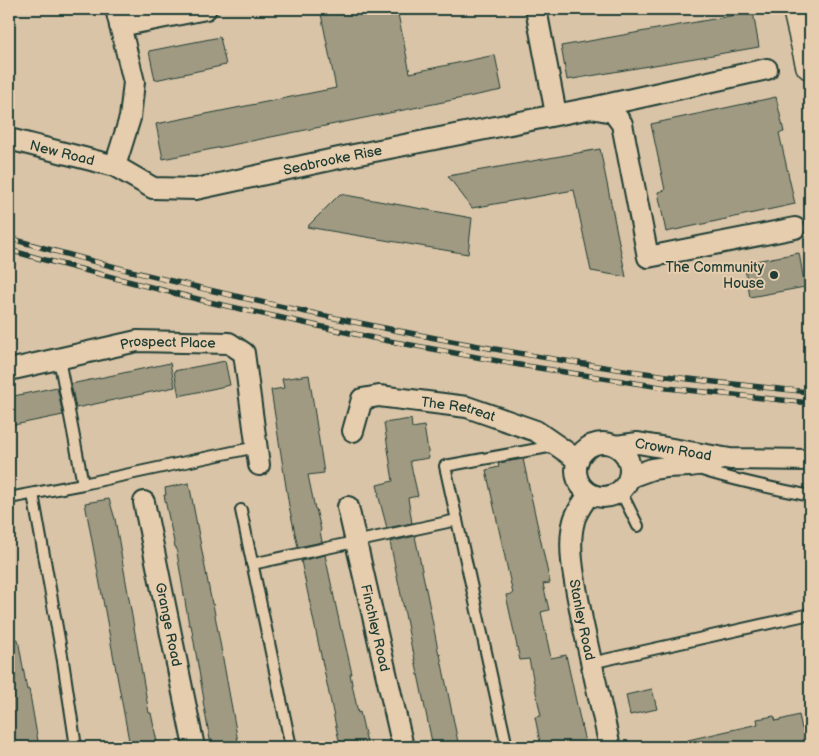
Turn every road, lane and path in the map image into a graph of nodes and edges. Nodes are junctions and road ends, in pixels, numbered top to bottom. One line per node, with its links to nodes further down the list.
1 (206, 9): 4 (street)
2 (536, 9): 8 (street)
3 (796, 9): 5 (main road)
4 (118, 18): 10 (street)
5 (810, 65)
6 (767, 69): 7 (street, Seabrooke Rise)
7 (591, 108): 8 (street, Seabrooke Rise); 11 (street, Seabrooke Rise)
8 (556, 114): 10 (street, Seabrooke Rise)
9 (9, 139): 10 (street, New Road)
10 (115, 166)
11 (795, 228)
12 (59, 359): 13 (street, Prospect Place); 17 (street, Prospect Place); 22 (lane)
13 (9, 370)
14 (353, 431): 15 (street, The Retreat)
15 (557, 445): 19 (street, The Retreat); 31 (lane)
16 (616, 446): 18 (street, Crown Road); 19 (street); 23 (street)
17 (258, 456): 22 (lane)
18 (730, 459): 20 (street, Crown Road); 21 (street, Crown Road)
19 (578, 460): 25 (street)
20 (810, 460)
21 (690, 466): 23 (street, Crown Road); 26 (lane)
22 (83, 484): 24 (lane)
23 (625, 485): 25 (street); 32 (lane)
24 (33, 494): 27 (lane); 37 (lane)
25 (589, 494): 36 (street, Stanley Road)
26 (810, 496)
27 (9, 498)
28 (144, 502): 38 (street, Grange Road)
29 (348, 508): 33 (street, Finchley Road)
30 (241, 510): 34 (lane)
31 (457, 520): 33 (lane); 41 (lane)
32 (638, 526)
33 (356, 542): 34 (lane); 40 (street, Finchley Road)
34 (252, 564): 39 (lane)
35 (810, 614): 36 (lane)
36 (591, 663): 42 (street, Stanley Road)
37 (76, 747)
38 (194, 747)
39 (291, 747)
40 (403, 747)
41 (507, 747)
42 (610, 747)

